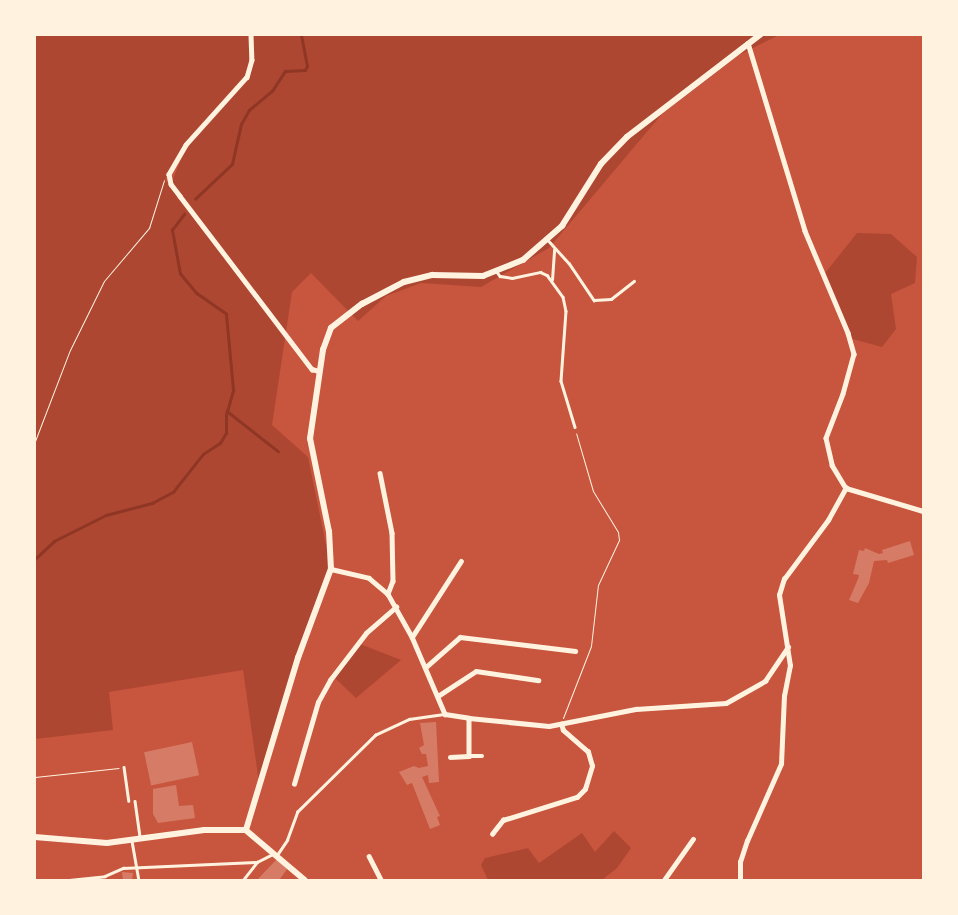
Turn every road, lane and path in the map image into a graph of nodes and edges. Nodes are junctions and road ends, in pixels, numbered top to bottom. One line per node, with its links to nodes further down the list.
1 (251, 35): 4 (street)
2 (760, 35): 3 (street)
3 (748, 43): 5 (street); 14 (street)
4 (169, 174): 10 (street); 12 (path)
5 (548, 240): 6 (lane); 7 (street)
6 (554, 250): 8 (lane); 9 (lane)
7 (496, 272): 8 (lane); 10 (street)
8 (552, 281): 11 (lane)
9 (634, 281)
10 (319, 371): 17 (street)
11 (574, 427): 28 (path)
12 (35, 441)
13 (380, 473): 18 (street)
14 (846, 488): 15 (street); 21 (street)
15 (923, 511)
16 (461, 561): 20 (street)
17 (330, 569): 18 (street); 37 (street)
18 (388, 594): 19 (street)
19 (396, 607): 20 (street); 34 (street)
20 (412, 637): 23 (street)
21 (788, 647): 28 (street); 53 (street)
22 (574, 651): 23 (street)
23 (426, 667): 25 (street)
24 (538, 680): 25 (street)
25 (438, 696): 26 (street)
26 (445, 714): 27 (street); 43 (lane)
27 (469, 718): 28 (street); 29 (street)
28 (561, 724): 38 (street)
29 (469, 756): 30 (street); 31 (street)
30 (482, 756)
31 (450, 757)
32 (124, 767): 33 (path); 35 (lane)
33 (35, 777)
34 (294, 784)
35 (129, 801)
36 (135, 801): 41 (lane)
37 (246, 830): 41 (street); 43 (street)
38 (492, 834)
39 (35, 837): 42 (street)
40 (693, 839): 52 (street)
41 (140, 840): 42 (street)
42 (132, 841): 46 (lane)
43 (276, 854): 45 (lane); 50 (street)
44 (369, 856): 51 (street)
45 (256, 862): 46 (lane); 49 (lane)
46 (135, 868): 47 (lane); 48 (lane)
47 (68, 880)
48 (139, 880)
49 (243, 880)
50 (305, 880)
51 (381, 880)
52 (664, 880)
53 (740, 880)

